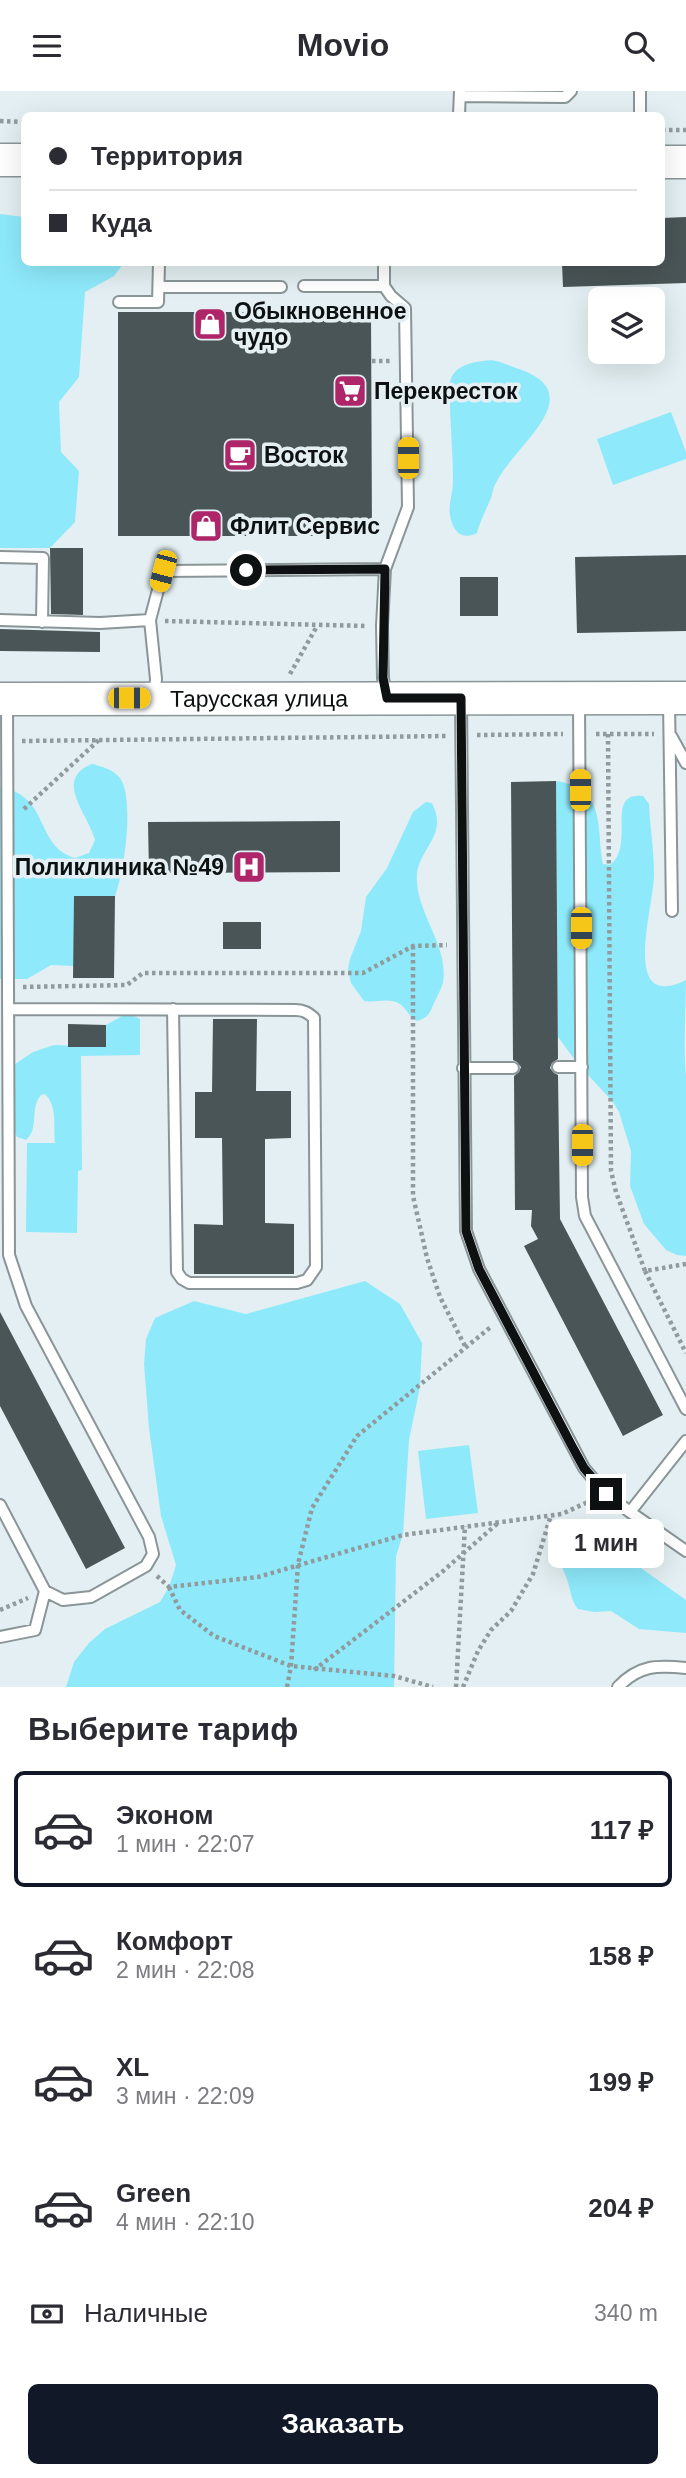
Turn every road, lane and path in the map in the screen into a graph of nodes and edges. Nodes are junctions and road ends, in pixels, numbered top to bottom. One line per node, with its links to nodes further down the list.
1 (571, 91): 3 (lane)
2 (640, 91): 5 (lane)
3 (460, 94): 4 (lane)
4 (459, 112)
5 (640, 112)
6 (0, 121): 7 (path)
7 (21, 122)
8 (665, 130): 9 (path)
9 (686, 131)
10 (0, 160): 11 (main road)
11 (21, 160)
12 (665, 162): 13 (main road)
13 (686, 162)
14 (159, 266): 18 (lane)
15 (384, 266): 17 (lane)
16 (304, 286): 17 (lane)
17 (384, 286): 24 (lane)
18 (159, 287): 19 (lane); 20 (lane)
19 (281, 287)
20 (119, 302)
21 (372, 361): 22 (path)
22 (387, 361)
23 (0, 557): 27 (lane)
24 (385, 569): 26 (lane); 28 (lane)
25 (0, 620): 27 (lane)
26 (150, 620): 27 (lane); 28 (path); 29 (lane)
27 (42, 622)
28 (382, 626): 30 (lane)
29 (153, 698): 30 (main road, Тарусская улица); 34 (main road, Тарусская улица)
30 (387, 698): 31 (main road, Тарусская улица)
31 (461, 698): 32 (main road, Тарусская улица); 38 (lane)
32 (579, 698): 33 (main road, Тарусская улица); 35 (lane)
33 (678, 698): 37 (lane)
34 (4, 699): 40 (lane)
35 (579, 734): 36 (path); 38 (path); 50 (lane)
36 (608, 734): 37 (path); 55 (path)
37 (669, 734): 41 (lane); 43 (lane)
38 (462, 736): 39 (path); 44 (lane)
39 (101, 739): 40 (path); 42 (path)
40 (7, 741): 42 (lane)
41 (686, 763)
42 (8, 823): 46 (lane)
43 (672, 911)
44 (462, 945): 45 (path); 51 (lane)
45 (413, 946): 46 (path); 57 (path)
46 (8, 987): 47 (lane)
47 (9, 1009): 48 (lane); 53 (lane)
48 (173, 1009): 48 (lane)
49 (558, 1067): 50 (lane)
50 (582, 1067): 59 (lane)
51 (463, 1068): 52 (lane); 56 (lane)
52 (513, 1068)
53 (4, 1070): 69 (lane)
54 (686, 1264): 55 (path)
55 (645, 1271): 58 (path)
56 (503, 1316): 57 (path); 61 (lane)
57 (466, 1347): 68 (path)
58 (686, 1353)
59 (686, 1409)
60 (686, 1441): 63 (lane)
61 (606, 1494): 63 (lane); 64 (path)
62 (0, 1505): 71 (lane)
63 (630, 1512): 67 (lane)
64 (551, 1515): 65 (path); 80 (path)
65 (498, 1522): 66 (path); 76 (path)
66 (465, 1526): 68 (path); 79 (path)
67 (686, 1551)
68 (298, 1564): 70 (path); 74 (path)
69 (146, 1566): 70 (path); 71 (lane)
70 (169, 1587): 74 (path)
71 (45, 1591): 72 (path); 73 (lane)
72 (0, 1610)
73 (0, 1637)
74 (291, 1666): 76 (path); 77 (path)
75 (686, 1668): 81 (lane)
76 (314, 1670): 78 (path)
77 (287, 1687)
78 (433, 1687)
79 (456, 1687)
80 (463, 1687)
81 (618, 1687)

